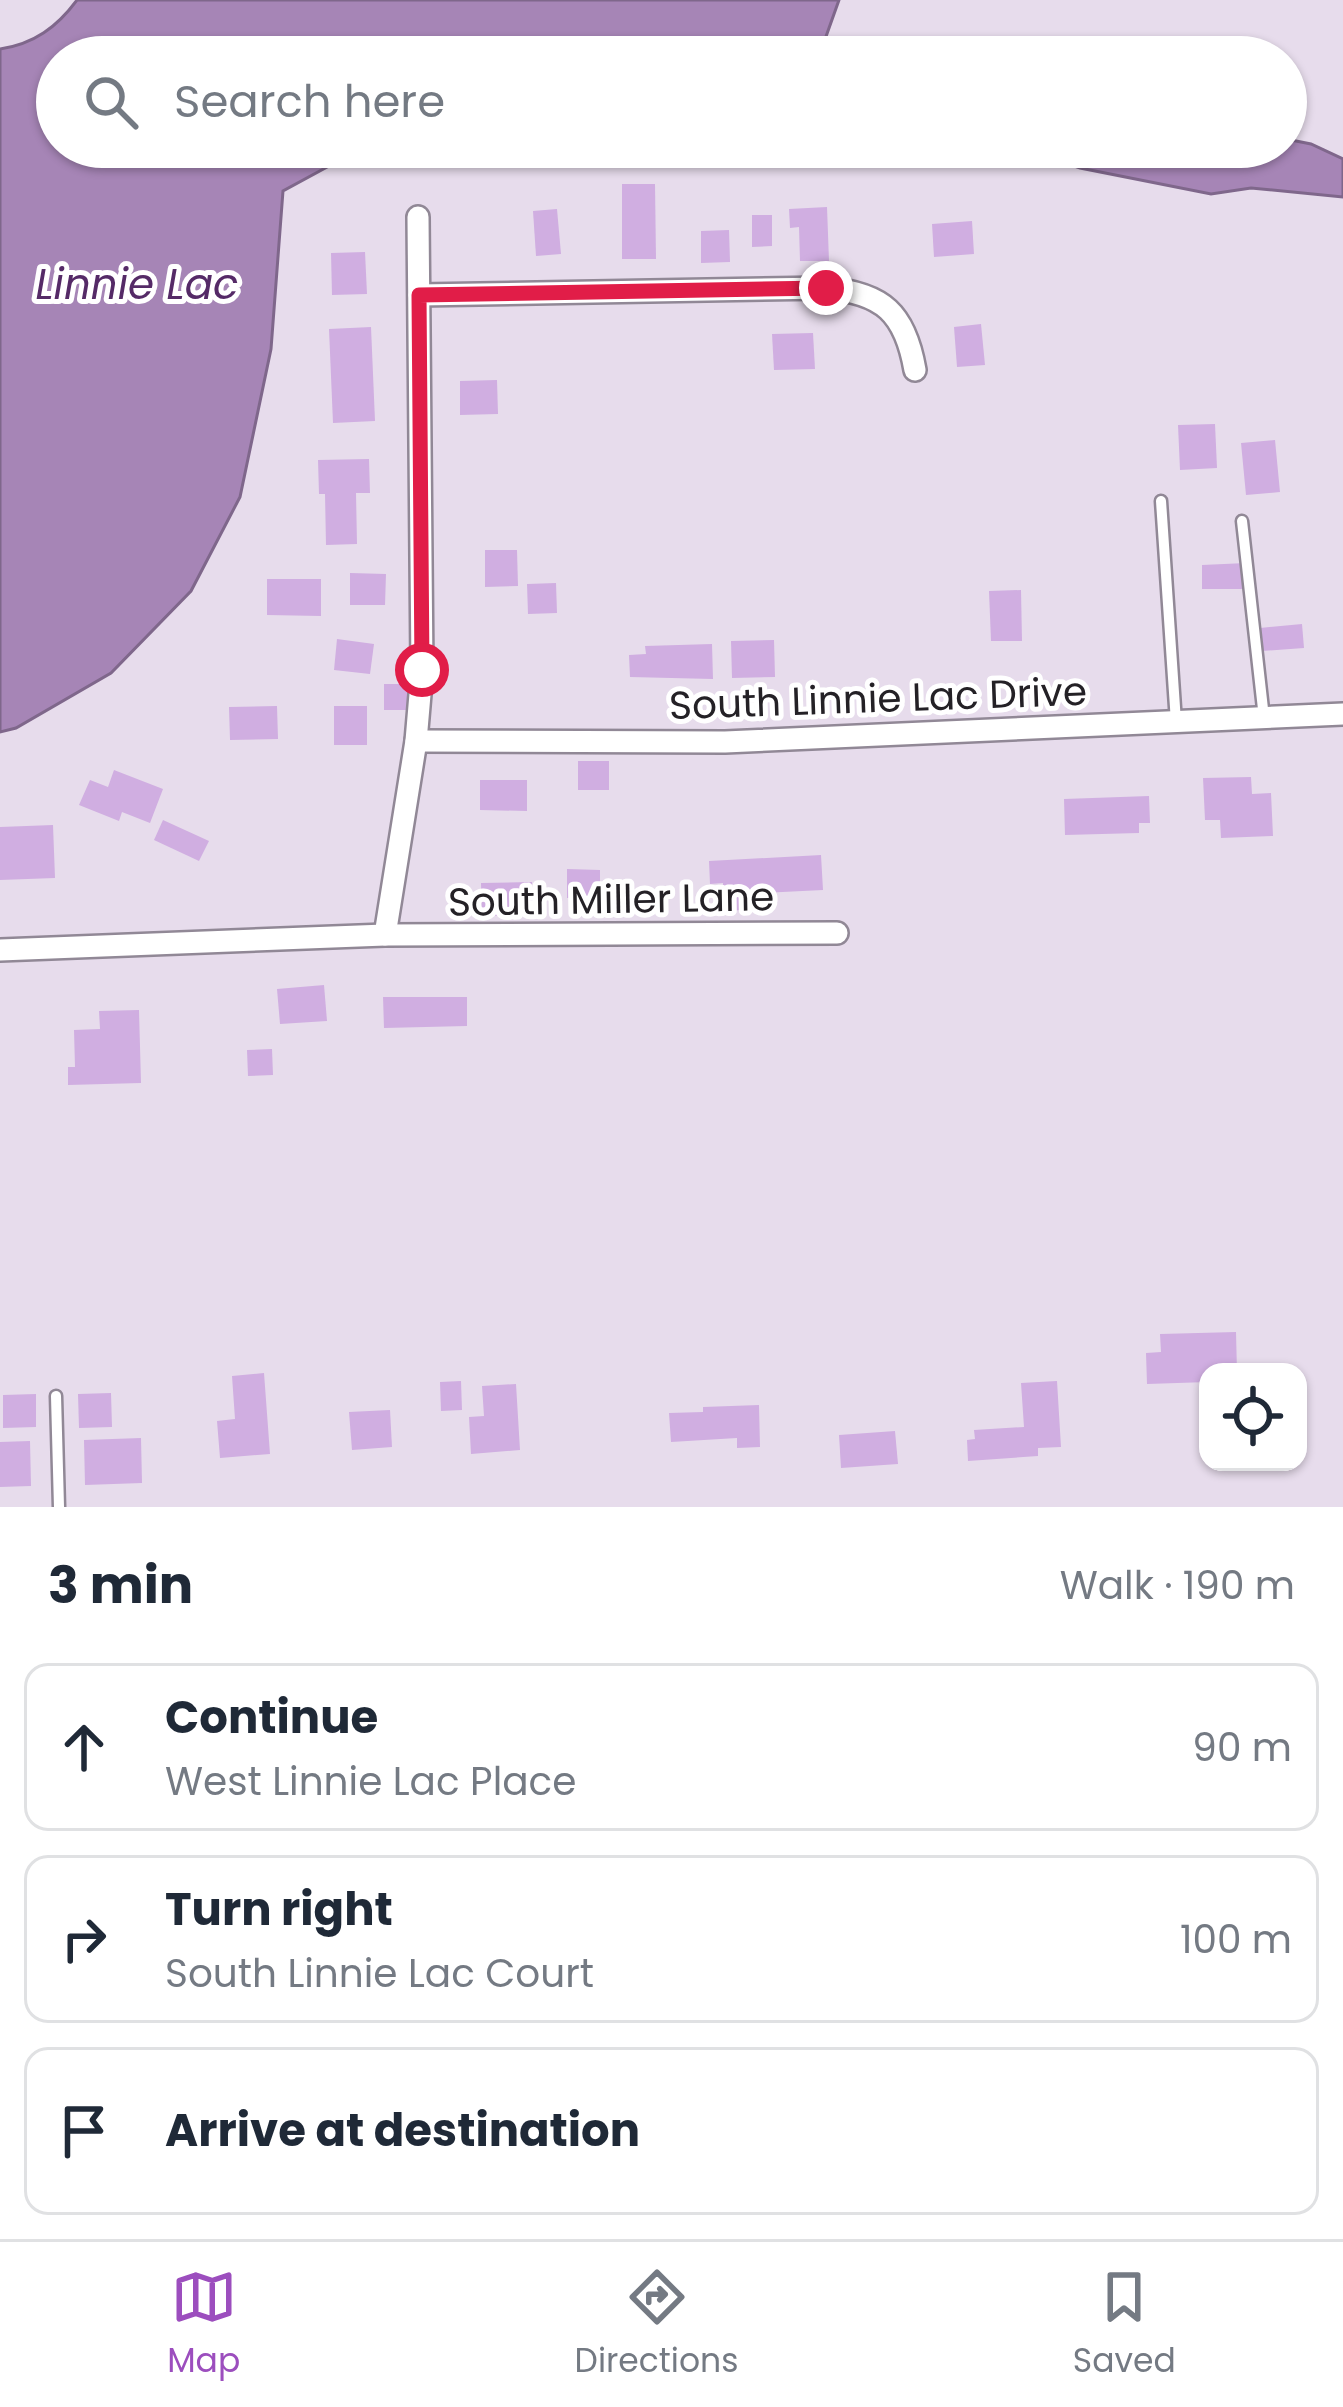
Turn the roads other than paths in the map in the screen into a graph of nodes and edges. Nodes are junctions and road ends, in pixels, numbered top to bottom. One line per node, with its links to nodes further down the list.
1 (418, 217): 2 (street)
2 (419, 295): 3 (street); 9 (street)
3 (914, 370)
4 (1161, 502): 8 (lane)
5 (1242, 521): 7 (lane)
6 (1343, 714): 7 (street, South Linnie Lac Drive)
7 (1264, 718): 8 (street, South Linnie Lac Drive)
8 (1176, 722): 9 (street, South Linnie Lac Drive)
9 (416, 741): 11 (street)
10 (837, 933): 11 (street, South Miller Lane)
11 (385, 935): 12 (street, South Miller Lane)
12 (0, 950)
13 (56, 1396): 14 (lane)
14 (59, 1507)

